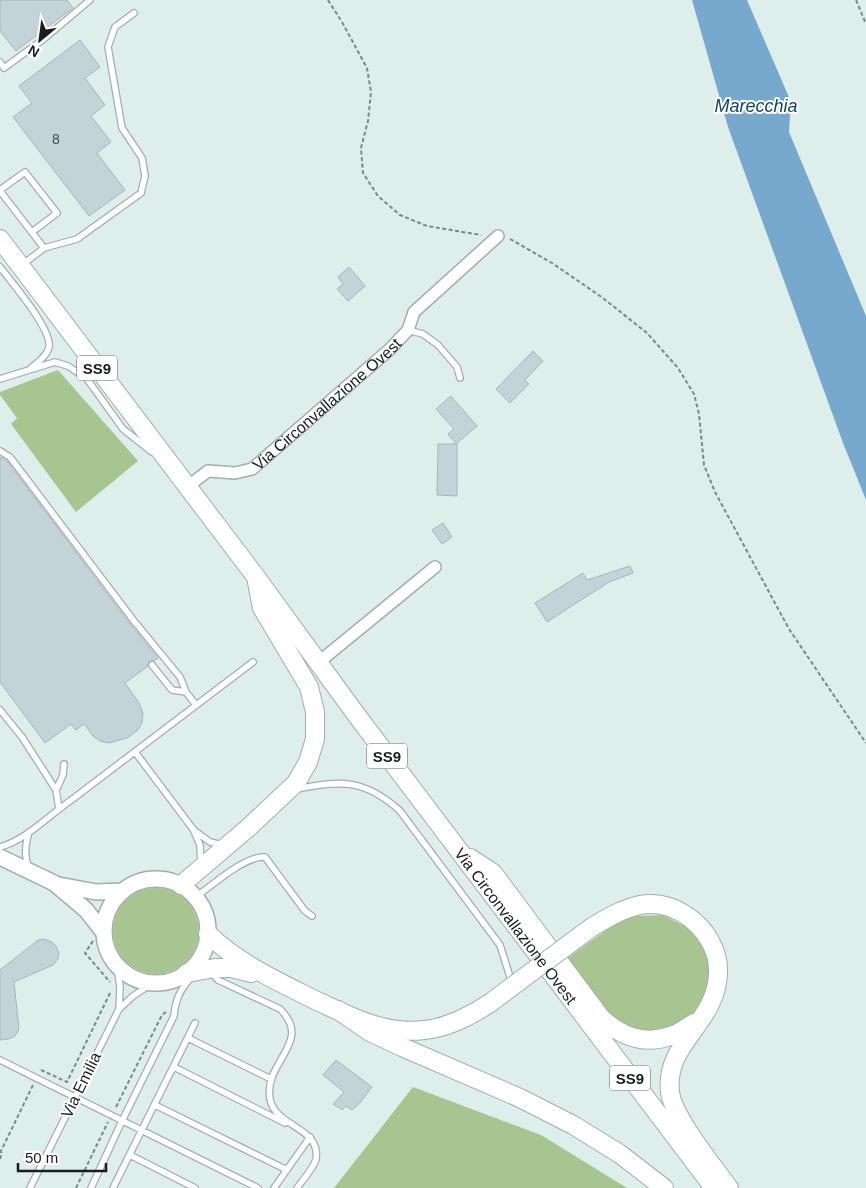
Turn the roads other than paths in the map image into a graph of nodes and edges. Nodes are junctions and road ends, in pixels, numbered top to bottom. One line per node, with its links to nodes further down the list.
1 (90, 0): 3 (lane)
2 (134, 13): 8 (lane)
3 (0, 62)
4 (0, 190): 5 (lane); 5 (lane)
5 (32, 232): 8 (lane)
6 (498, 236): 11 (street, Via Circonvallazione Ovest)
7 (0, 239): 9 (main road, Via Circonvallazione Ovest / SS9)
8 (44, 248): 9 (lane)
9 (21, 266): 16 (main road, Via Circonvallazione Ovest / SS9)
10 (0, 268): 12 (lane)
11 (408, 330): 13 (lane, Via Circonvallazione Ovest); 17 (street, Via Circonvallazione Ovest)
12 (30, 368): 14 (lane); 16 (lane)
13 (460, 378)
14 (0, 379)
15 (0, 451): 23 (lane)
16 (174, 469): 17 (main road, Via Circonvallazione Ovest / SS9)
17 (187, 487): 19 (main road, Via Circonvallazione Ovest / SS9)
18 (435, 566): 21 (street)
19 (256, 577): 21 (main road, Via Circonvallazione Ovest / SS9); 29 (main road)
20 (253, 662): 24 (lane)
21 (319, 662): 35 (main road, Via Circonvallazione Ovest / SS9)
22 (152, 665): 23 (lane)
23 (186, 692): 24 (lane)
24 (196, 705): 26 (lane)
25 (0, 710): 28 (lane)
26 (136, 752): 30 (lane); 31 (lane)
27 (64, 764): 28 (lane)
28 (56, 790): 30 (lane)
29 (288, 790): 33 (main road); 49 (lane)
30 (59, 809): 32 (lane)
31 (192, 829): 33 (lane); 37 (lane)
32 (29, 832): 34 (lane); 38 (lane)
33 (229, 846): 37 (main road)
34 (0, 847)
35 (457, 849): 53 (main road); 75 (main road, Via Circonvallazione Ovest / SS9)
36 (0, 857): 38 (main road)
37 (201, 869): 40 (main road)
38 (30, 871): 39 (main road)
39 (54, 884): 41 (main road); 45 (main road)
40 (181, 885): 41 (main road); 42 (main road)
41 (122, 891): 45 (main road)
42 (196, 897): 43 (lane); 44 (main road)
43 (312, 916)
44 (208, 934): 47 (main road); 48 (main road)
45 (99, 936): 46 (main road)
46 (117, 966): 50 (main road); 51 (lane, Via Emilia)
47 (198, 971): 48 (main road); 50 (main road); 58 (lane); 61 (lane)
48 (266, 976): 52 (main road)
49 (510, 977)
50 (153, 983): 51 (lane, Via Emilia)
51 (119, 1009): 59 (lane, Via Emilia)
52 (338, 1010): 53 (main road, bridge); 74 (main road)
53 (702, 1017): 76 (main road)
54 (196, 1023): 55 (lane)
55 (188, 1038): 57 (lane); 58 (lane)
56 (0, 1060): 59 (lane)
57 (174, 1067): 60 (lane); 63 (lane)
58 (272, 1079): 63 (lane)
59 (75, 1097): 61 (lane); 67 (lane, Via Emilia)
60 (155, 1105): 62 (lane); 66 (lane)
61 (122, 1121): 62 (lane); 68 (lane)
62 (142, 1130): 65 (lane); 71 (lane)
63 (300, 1130): 64 (lane)
64 (310, 1137): 66 (lane); 73 (lane)
65 (130, 1155): 69 (lane); 70 (lane)
66 (286, 1170): 72 (lane)
67 (30, 1188)
68 (92, 1188)
69 (115, 1188)
70 (195, 1188)
71 (258, 1188)
72 (274, 1188)
73 (297, 1188)
74 (664, 1188)
75 (714, 1188)
76 (729, 1188)

